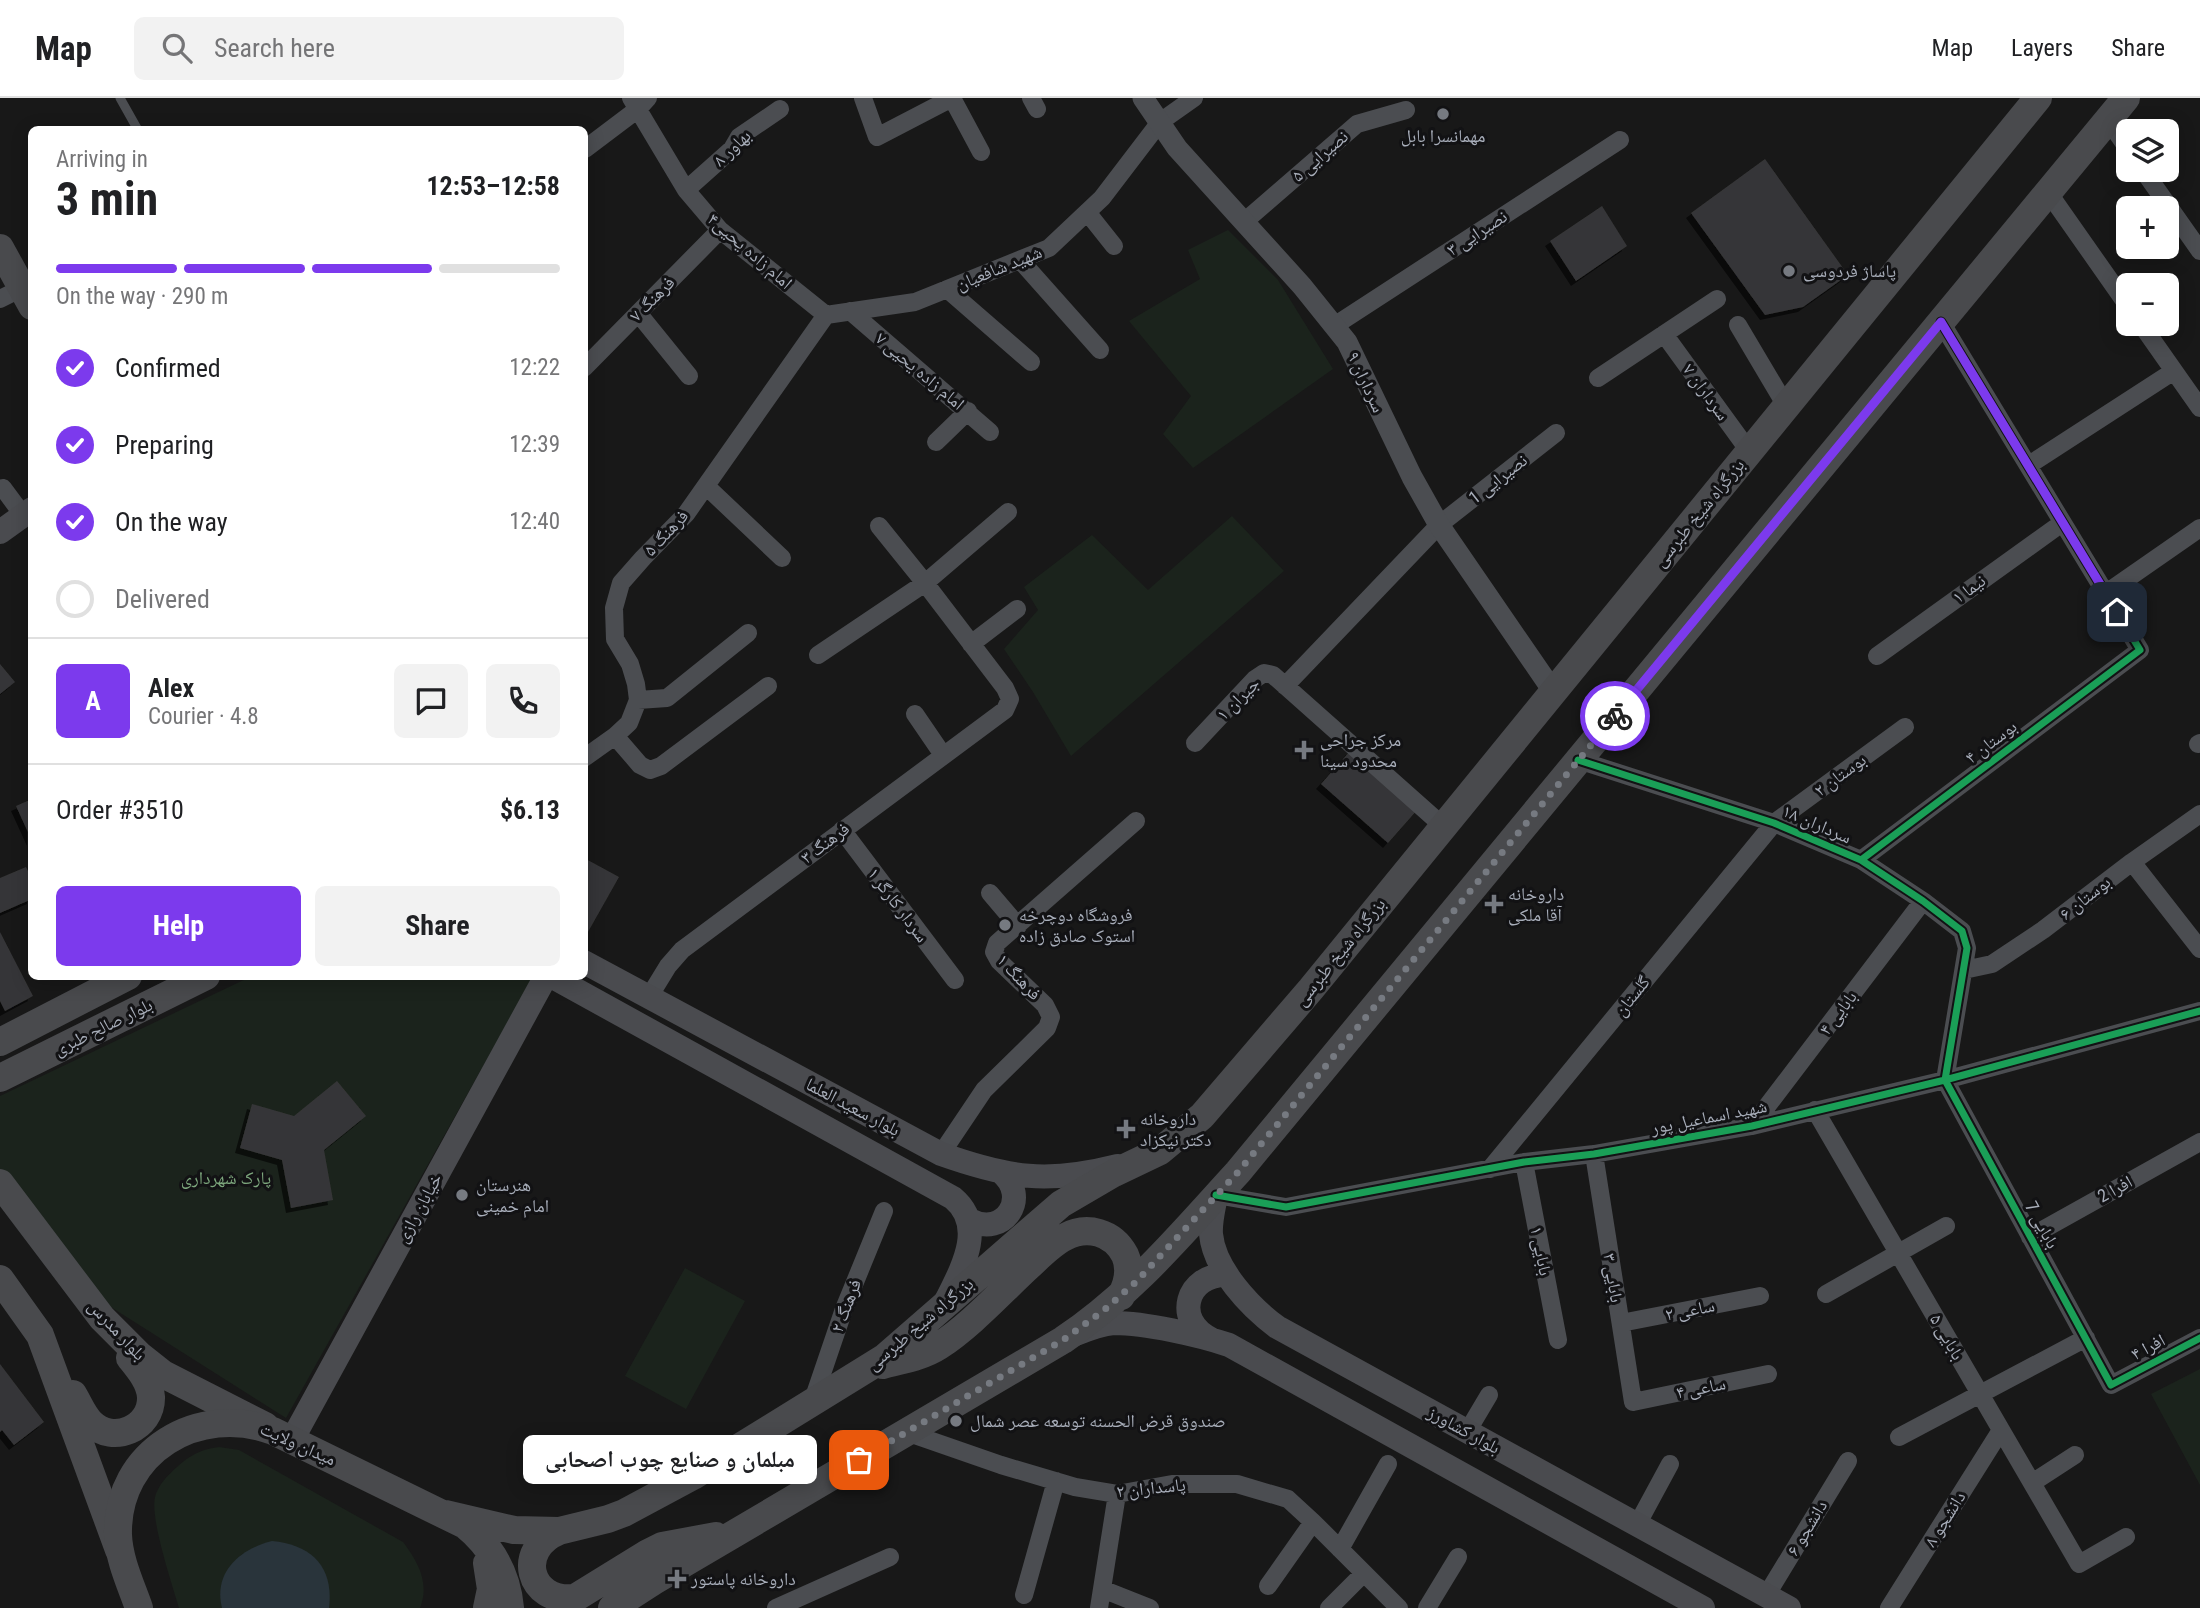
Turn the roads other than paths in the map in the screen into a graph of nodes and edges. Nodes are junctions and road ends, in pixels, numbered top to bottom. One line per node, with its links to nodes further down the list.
1 (120, 98): 13 (lane)
2 (863, 98): 3 (street)
3 (953, 98): 17 (street)
4 (1143, 98): 12 (street, سرداران ۹)
5 (1194, 98): 12 (street, شهید شافعیان)
6 (2038, 98): 46 (main road, بزرگراه شیخ طبرسی)
7 (2126, 98): 11 (main road)
8 (639, 102): 16 (street); 19 (street, امام زاده یحیی۴)
9 (780, 109): 19 (street, بهاور ۸)
10 (1406, 110): 22 (street, نصیرایی ۵)
11 (2108, 120): 14 (street); 20 (main road)
12 (1160, 122): 21 (street, شهید شافعیان); 22 (street, سرداران ۹)
13 (136, 126)
14 (2116, 132)
15 (1620, 139): 37 (street, نصیرایی ۳)
16 (588, 146)
17 (981, 152)
18 (2151, 182): 26 (street)
19 (686, 190): 23 (street, امام زاده یحیی۴)
20 (2048, 192): 29 (street); 35 (main road)
21 (1087, 212): 24 (street); 27 (street, شهید شافعیان)
22 (1245, 221): 37 (street, سرداران ۹)
23 (720, 230): 33 (street, فرهنگ ۷); 34 (street, امام زاده یحیی۴)
24 (1114, 246)
25 (0, 248): 30 (main road)
26 (2200, 251)
27 (1020, 260): 28 (street, شهید شافعیان); 40 (street)
28 (947, 289): 32 (street, شهید شافعیان); 42 (street)
29 (2116, 289)
30 (18, 297)
31 (1717, 299): 38 (street)
32 (850, 311): 34 (street, شهید شافعیان); 48 (street, امام زاده یحیی ۷)
33 (638, 313): 41 (street, فرهنگ ۷); 44 (street)
34 (826, 315): 54 (street, فرهنگ ۵)
35 (1941, 322): 53 (street); 81 (main road)
36 (1738, 325): 46 (street)
37 (1334, 326): 59 (street, سرداران ۹)
38 (1664, 334): 45 (street); 52 (street, سرداران ۷)
39 (2149, 336): 43 (street)
40 (1100, 350)
41 (588, 360)
42 (1031, 362)
43 (2174, 371): 47 (street); 53 (street)
44 (689, 376)
45 (1598, 378)
46 (1786, 406): 52 (main road, بزرگراه شیخ طبرسی)
47 (2200, 408)
48 (968, 411): 49 (street, امام زاده یحیی ۷); 51 (street)
49 (990, 432)
50 (1556, 433): 59 (street, نصیرایی 1)
51 (936, 442)
52 (1749, 451): 73 (main road, بزرگراه شیخ طبرسی)
53 (2029, 465): 58 (street)
54 (706, 486): 63 (street); 74 (street, فرهنگ ۵)
55 (3, 488): 56 (street)
56 (27, 512): 62 (main road)
57 (1008, 512): 64 (street)
58 (2062, 523): 65 (street); 70 (street, نیما ۱)
59 (1439, 525): 72 (street, نصیرایی 1); 73 (street, سرداران ۹)
60 (879, 526): 64 (street)
61 (2200, 528): 65 (street)
62 (0, 532)
63 (782, 558)
64 (925, 583): 68 (street); 69 (street)
65 (2105, 594): 87 (street, بوستان ۴)
66 (1017, 609): 68 (street)
67 (748, 633): 74 (street)
68 (971, 644): 80 (street, فرهنگ ۳)
69 (818, 655)
70 (1877, 656)
71 (768, 686): 77 (street)
72 (1285, 686): 78 (street, جیران ۱); 85 (street)
73 (1553, 691): 85 (main road, بزرگراه شیخ طبرسی)
74 (638, 700): 77 (street)
75 (915, 714): 80 (street)
76 (1905, 727): 84 (street, بوستان ۲)
77 (615, 736): 79 (street)
78 (1195, 743)
79 (588, 755)
80 (943, 755): 86 (street, فرهنگ ۳)
81 (1578, 760): 84 (street, سرداران ۱۸); 115 (main road)
82 (2200, 814): 88 (street, بوستان ۶)
83 (1136, 821): 91 (street, فرهنگ ۱)
84 (1774, 823): 87 (street, سرداران ۱۸); 112 (street, گلستان)
85 (1443, 826): 110 (main road, بزرگراه شیخ طبرسی)
86 (842, 830): 99 (street, سردار کارگر ۱); 100 (street, فرهنگ ۳)
87 (1861, 860): 90 (street, سرداران ۱۸)
88 (2132, 862): 92 (street); 94 (street, بوستان ۶)
89 (989, 894): 91 (street)
90 (1923, 901): 94 (street, سرداران ۱۸); 106 (street, بابایی ۴)
91 (1018, 926): 108 (street, فرهنگ ۱)
92 (2200, 949)
93 (588, 964): 100 (main road, بلوار سعید العلما)
94 (1964, 970): 104 (street, سرداران ۱۸)
95 (120, 980): 102 (main road, بلوار صالح طبری)
96 (198, 980): 103 (main road, بلوار صالح طبری)
97 (544, 980): 145 (main road, خیابان رازی)
98 (558, 980): 117 (main road, بلوار سعید العلما)
99 (955, 980)
100 (649, 997): 108 (main road, بلوار سعید العلما)
101 (2200, 1011): 104 (street, شهید اسماعیل پور)
102 (0, 1042)
103 (0, 1078)
104 (1945, 1080): 105 (street, شهید اسماعیل پور); 119 (street, بابایی 7)
105 (1815, 1110): 106 (street, شهید اسماعیل پور); 120 (street, بابایی ۵)
106 (1752, 1126): 109 (street, شهید اسماعیل پور)
107 (2200, 1142): 119 (street, افرا 2)
108 (941, 1154): 113 (main road, بلوار سعید العلما)
109 (1594, 1154): 111 (street, شهید اسماعیل پور); 128 (street, بابایی ۳)
110 (1142, 1160): 113 (main road, بلوار سعید العلما); 126 (main road, بزرگراه شیخ طبرسی)
111 (1524, 1162): 112 (street, شهید اسماعیل پور); 134 (street, بابایی ۱)
112 (1490, 1169): 115 (street, شهید اسماعیل پور)
113 (1001, 1172): 117 (main road)
114 (0, 1183): 127 (main road, بلوار مدرس)
115 (1216, 1195): 121 (main road, بلوار کشاورز); 124 (main road)
116 (884, 1212): 141 (street, فرهنگ ۲)
117 (970, 1220): 126 (main road)
118 (1946, 1226): 120 (street)
119 (2031, 1237): 130 (street, بابایی 7)
120 (1898, 1253): 123 (street); 138 (street, بابایی ۵)
121 (1227, 1275): 132 (main road); 144 (main road, بلوار کشاورز)
122 (0, 1279): 129 (main road)
123 (1826, 1294)
124 (1121, 1296): 133 (main road); 135 (main road)
125 (1760, 1296): 128 (street, ساعی ۲)
126 (944, 1306): 135 (main road, بزرگراه شیخ طبرسی)
127 (102, 1318): 129 (main road); 145 (main road, بلوار مدرس)
128 (1620, 1323): 140 (street, بابایی ۳)
129 (40, 1335): 163 (main road)
130 (2086, 1338): 137 (street, بابایی 7); 138 (street)
131 (2200, 1338): 137 (street, افرا ۴)
132 (1211, 1339): 133 (main road); 179 (main road)
133 (1063, 1340): 143 (main road)
134 (1558, 1340)
135 (867, 1370): 141 (main road, بزرگراه شیخ طبرسی)
136 (1768, 1374): 140 (street, ساعی ۴)
137 (2111, 1385)
138 (1980, 1394): 142 (street, بابایی ۵); 146 (street)
139 (1489, 1395): 144 (street)
140 (1633, 1402)
141 (812, 1403): 157 (main road, بزرگراه شیخ طبرسی)
142 (2001, 1430): 152 (street, بابایی ۵); 181 (street, دانشجو ۸)
143 (906, 1432): 151 (street, پاسداران ۲); 158 (main road)
144 (1467, 1432): 156 (main road, بلوار کشاورز)
145 (283, 1436): 154 (main road, میدان ولایت); 163 (main road, میدان ولایت)
146 (1899, 1437)
147 (2075, 1455): 152 (street)
148 (1847, 1461): 168 (street, دانشجو ۶)
149 (1388, 1464): 160 (street)
150 (1670, 1464): 156 (street)
151 (1056, 1481): 153 (street, پاسداران ۲); 167 (street)
152 (2032, 1483): 159 (street, بابایی ۵)
153 (1117, 1494): 155 (street, پاسداران ۲); 166 (street)
154 (453, 1518): 157 (main road, بزرگراه شیخ طبرسی); 170 (main road); 171 (main road, میدان ولایت)
155 (1313, 1522): 160 (street, پاسداران ۲); 165 (street)
156 (1637, 1525): 168 (main road, بلوار کشاورز)
157 (559, 1531): 158 (main road)
158 (739, 1531): 172 (main road)
159 (2126, 1537)
160 (1339, 1549): 164 (street, پاسداران ۲)
161 (890, 1557): 173 (street)
162 (1458, 1557): 178 (street)
163 (122, 1561): 169 (main road, میدان ولایت)
164 (1364, 1573): 176 (street); 177 (street, پاسداران ۲)
165 (1268, 1586)
166 (1102, 1589): 174 (street); 175 (street)
167 (1024, 1595)
168 (1766, 1596): 180 (main road, بلوار کشاورز)
169 (134, 1606)
170 (487, 1608)
171 (510, 1608)
172 (612, 1608)
173 (776, 1608)
174 (1099, 1608)
175 (1150, 1608)
176 (1329, 1608)
177 (1399, 1608)
178 (1427, 1608)
179 (1703, 1608)
180 (1788, 1608)
181 (1889, 1608)

